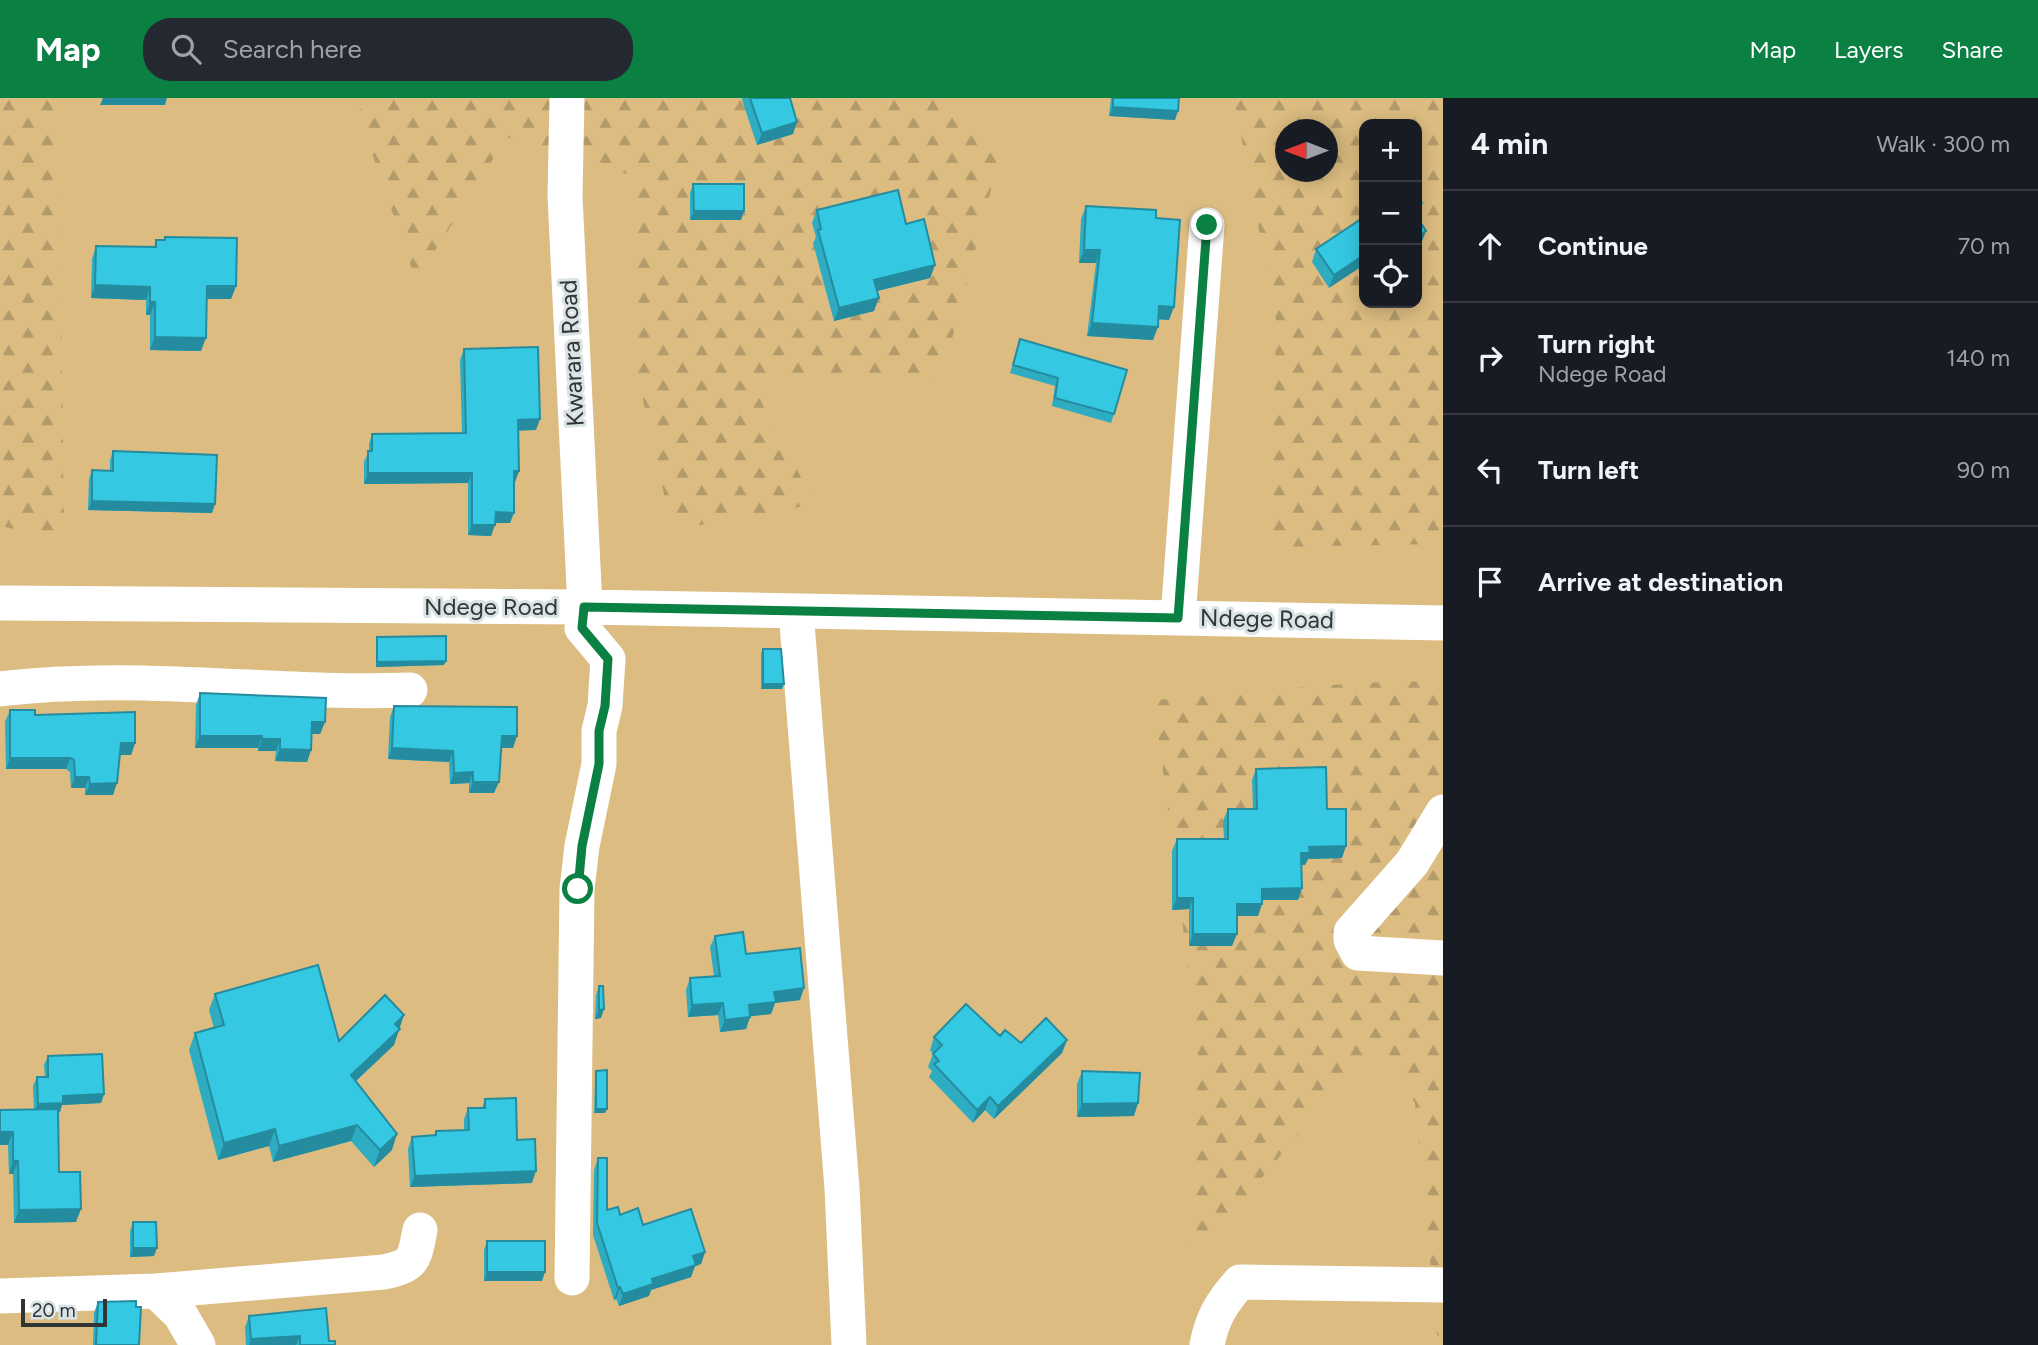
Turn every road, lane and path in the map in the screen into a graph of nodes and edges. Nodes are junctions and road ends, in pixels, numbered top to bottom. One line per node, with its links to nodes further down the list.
1 (566, 98): 4 (street, Kwarara Road)
2 (1207, 225): 6 (street)
3 (0, 603): 4 (street, Ndege Road)
4 (584, 607): 5 (street, Ndege Road); 13 (street, Kwarara Road)
5 (796, 611): 6 (street, Ndege Road); 18 (street)
6 (1178, 618): 7 (street, Ndege Road)
7 (1443, 623)
8 (0, 689): 9 (street)
9 (410, 690)
10 (1443, 812): 11 (street)
11 (1443, 958)
12 (420, 1230): 15 (street)
13 (572, 1278)
14 (1443, 1285): 19 (street)
15 (156, 1290): 16 (street); 17 (street)
16 (0, 1296)
17 (198, 1345)
18 (849, 1345)
19 (1207, 1345)

